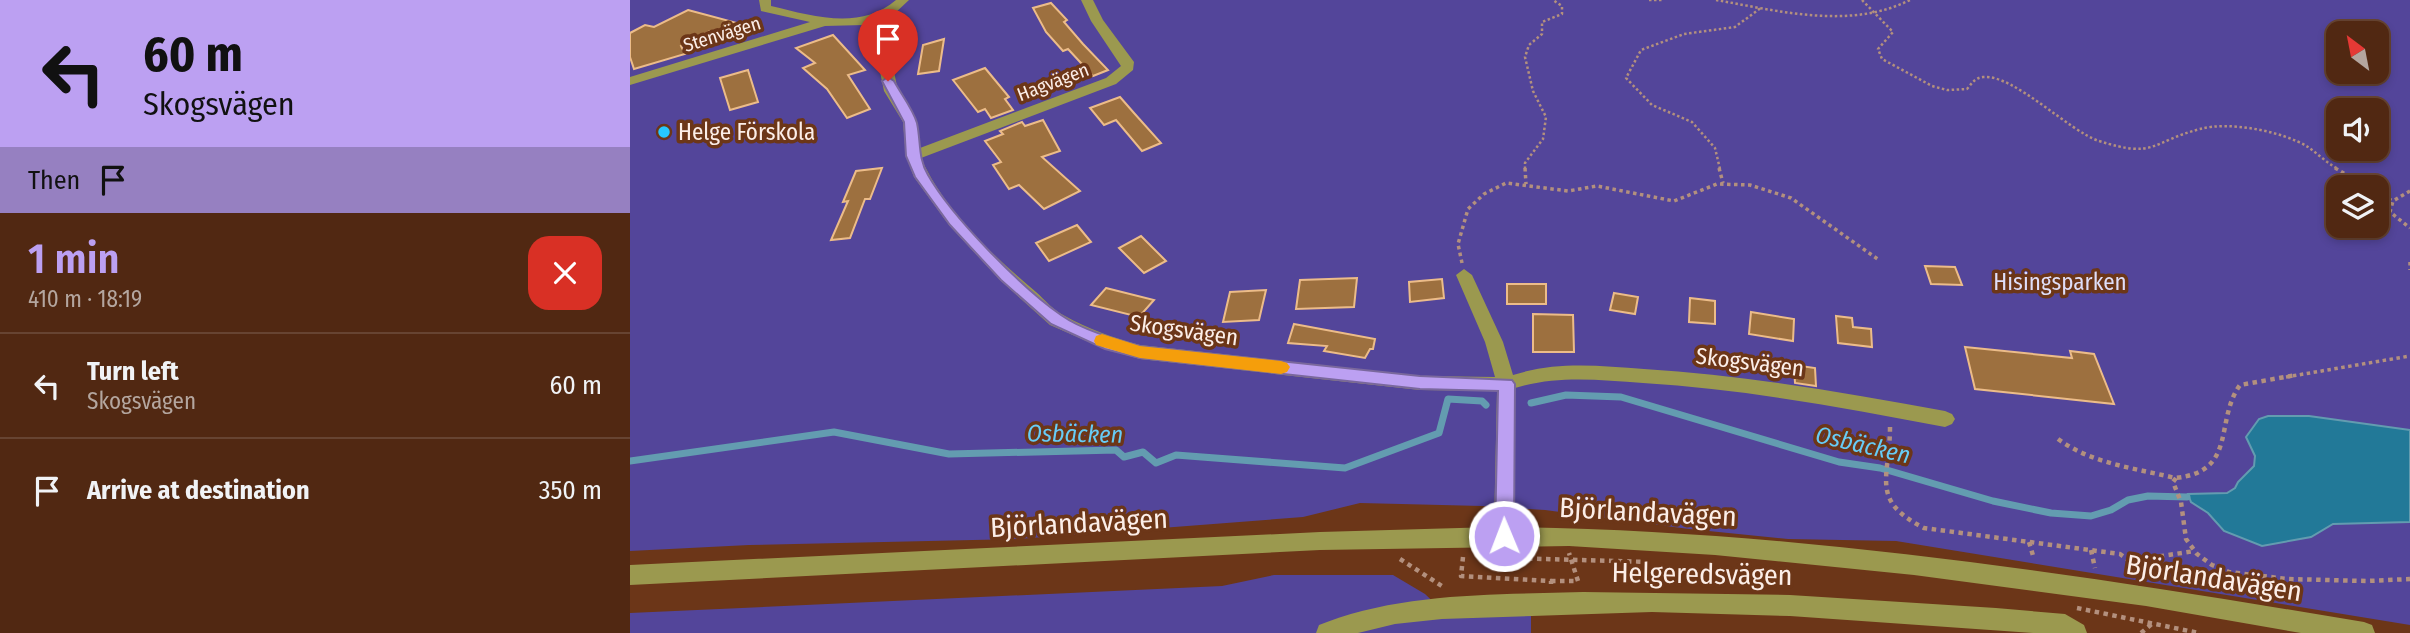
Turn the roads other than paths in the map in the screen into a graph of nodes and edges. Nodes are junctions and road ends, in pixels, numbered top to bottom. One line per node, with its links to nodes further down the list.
1 (765, 0): 5 (street)
2 (903, 0): 4 (street)
3 (1087, 0): 9 (street, Hagvägen)
4 (869, 21): 5 (street); 9 (street, Skogsvägen)
5 (824, 22): 6 (street, Stenvägen)
6 (720, 56): 7 (street); 8 (street, Stenvägen)
7 (723, 71)
8 (630, 81)
9 (913, 156): 11 (street, Skogsvägen)
10 (1464, 275): 11 (street)
11 (1506, 384): 12 (street, Skogsvägen); 13 (street)
12 (1945, 419)
13 (1504, 536): 14 (street, Björlandavägen); 17 (street, Björlandavägen)
14 (630, 575)
15 (1327, 633): 16 (street, Helgeredsvägen)
16 (2076, 633)
17 (2364, 633)

